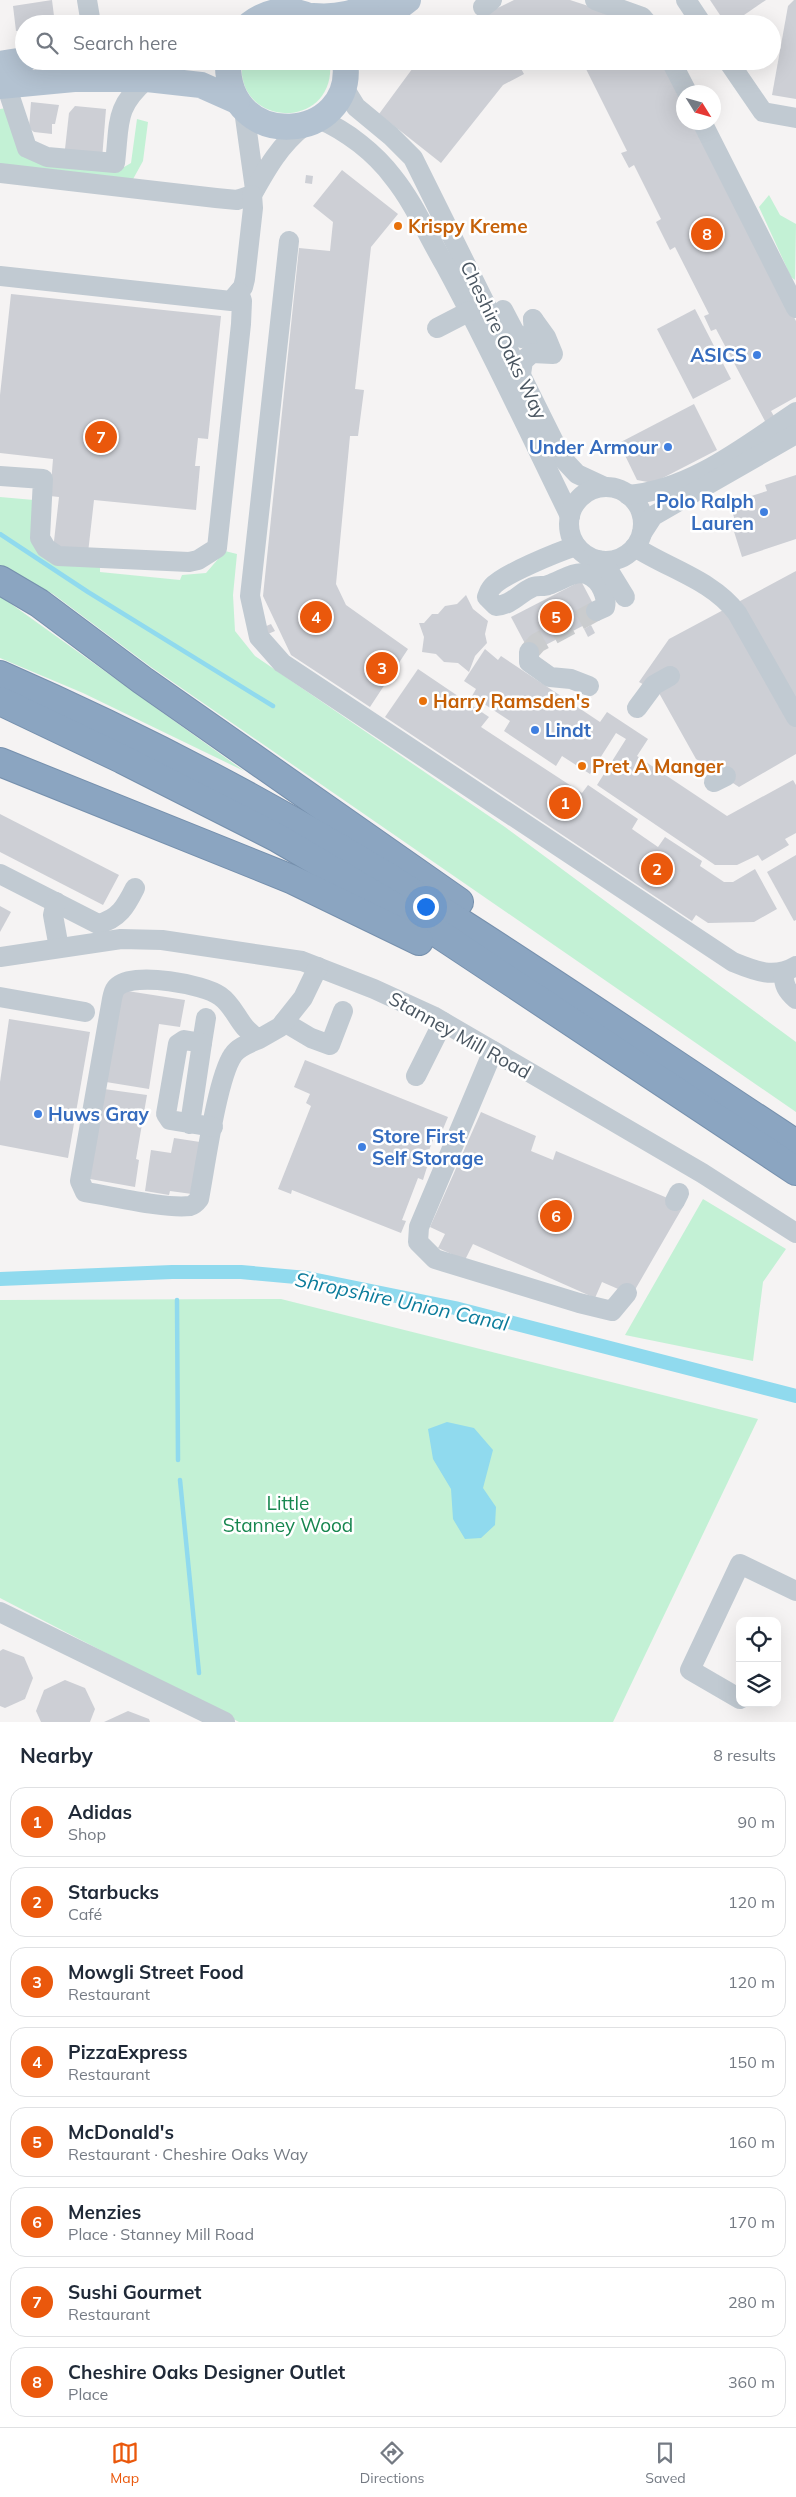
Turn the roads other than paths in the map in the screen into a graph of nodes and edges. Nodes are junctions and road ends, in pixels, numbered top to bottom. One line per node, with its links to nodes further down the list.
1 (87, 0): 6 (street)
2 (377, 0): 9 (main road)
3 (408, 0): 10 (main road)
4 (595, 0): 11 (street)
5 (686, 0): 12 (street)
6 (90, 15)
7 (265, 15): 8 (main road)
8 (305, 15)
9 (344, 15)
10 (389, 15)
11 (636, 15)
12 (696, 15)
13 (12, 69): 20 (street)
14 (18, 70): 20 (main road)
15 (229, 70): 22 (main road)
16 (344, 70): 24 (main road)
17 (346, 70): 28 (street, Cheshire Oaks Way)
18 (676, 70): 21 (street)
19 (734, 70): 23 (street)
20 (147, 79): 22 (main road)
21 (683, 85)
22 (240, 106): 24 (main road); 27 (street)
23 (796, 118)
24 (312, 122): 27 (street); 33 (street, Cheshire Oaks Way)
25 (706, 130): 32 (street)
26 (0, 173): 27 (street)
27 (254, 192): 31 (street)
28 (450, 232): 35 (street, Cheshire Oaks Way); 35 (street)
29 (289, 241): 62 (street)
30 (0, 276): 31 (street)
31 (239, 292): 38 (street)
32 (796, 308)
33 (470, 311): 34 (street); 41 (street, Cheshire Oaks Way)
34 (437, 328)
35 (520, 374): 39 (street, Cheshire Oaks Way)
36 (796, 412): 40 (street)
37 (796, 434): 42 (street)
38 (0, 476)
39 (605, 488): 40 (street); 41 (street)
40 (628, 495): 42 (street)
41 (570, 516): 43 (street)
42 (638, 540): 44 (street); 54 (street)
43 (576, 546): 44 (street); 47 (street)
44 (598, 560): 46 (street)
45 (0, 580): 72 (highway)
46 (625, 597)
47 (596, 611)
48 (529, 652): 51 (street)
49 (0, 675): 72 (highway)
50 (670, 676): 53 (street)
51 (589, 686)
52 (0, 701): 63 (highway)
53 (637, 708)
54 (796, 717)
55 (0, 762): 63 (highway)
56 (0, 874): 58 (street)
57 (135, 888): 58 (street)
58 (56, 902): 59 (street)
59 (59, 948): 60 (street, Stanney Mill Road); 61 (street, Stanney Mill Road)
60 (0, 957)
61 (318, 967): 69 (street); 70 (street, Stanney Mill Road)
62 (790, 969): 65 (street)
63 (529, 996): 77 (highway)
64 (0, 997): 67 (street)
65 (796, 999)
66 (343, 1011): 69 (street)
67 (85, 1012)
68 (206, 1018): 75 (street)
69 (284, 1022): 71 (street)
70 (442, 1022): 73 (street, Stanney Mill Road); 74 (street)
71 (259, 1039): 75 (street); 75 (street)
72 (652, 1049): 76 (highway)
73 (493, 1051): 78 (street, Stanney Mill Road); 79 (street)
74 (416, 1076)
75 (213, 1127)
76 (796, 1144)
77 (796, 1171)
78 (796, 1233)
79 (627, 1293)
80 (796, 1591): 82 (street)
81 (0, 1612): 83 (street)
82 (736, 1697)
83 (225, 1722)

